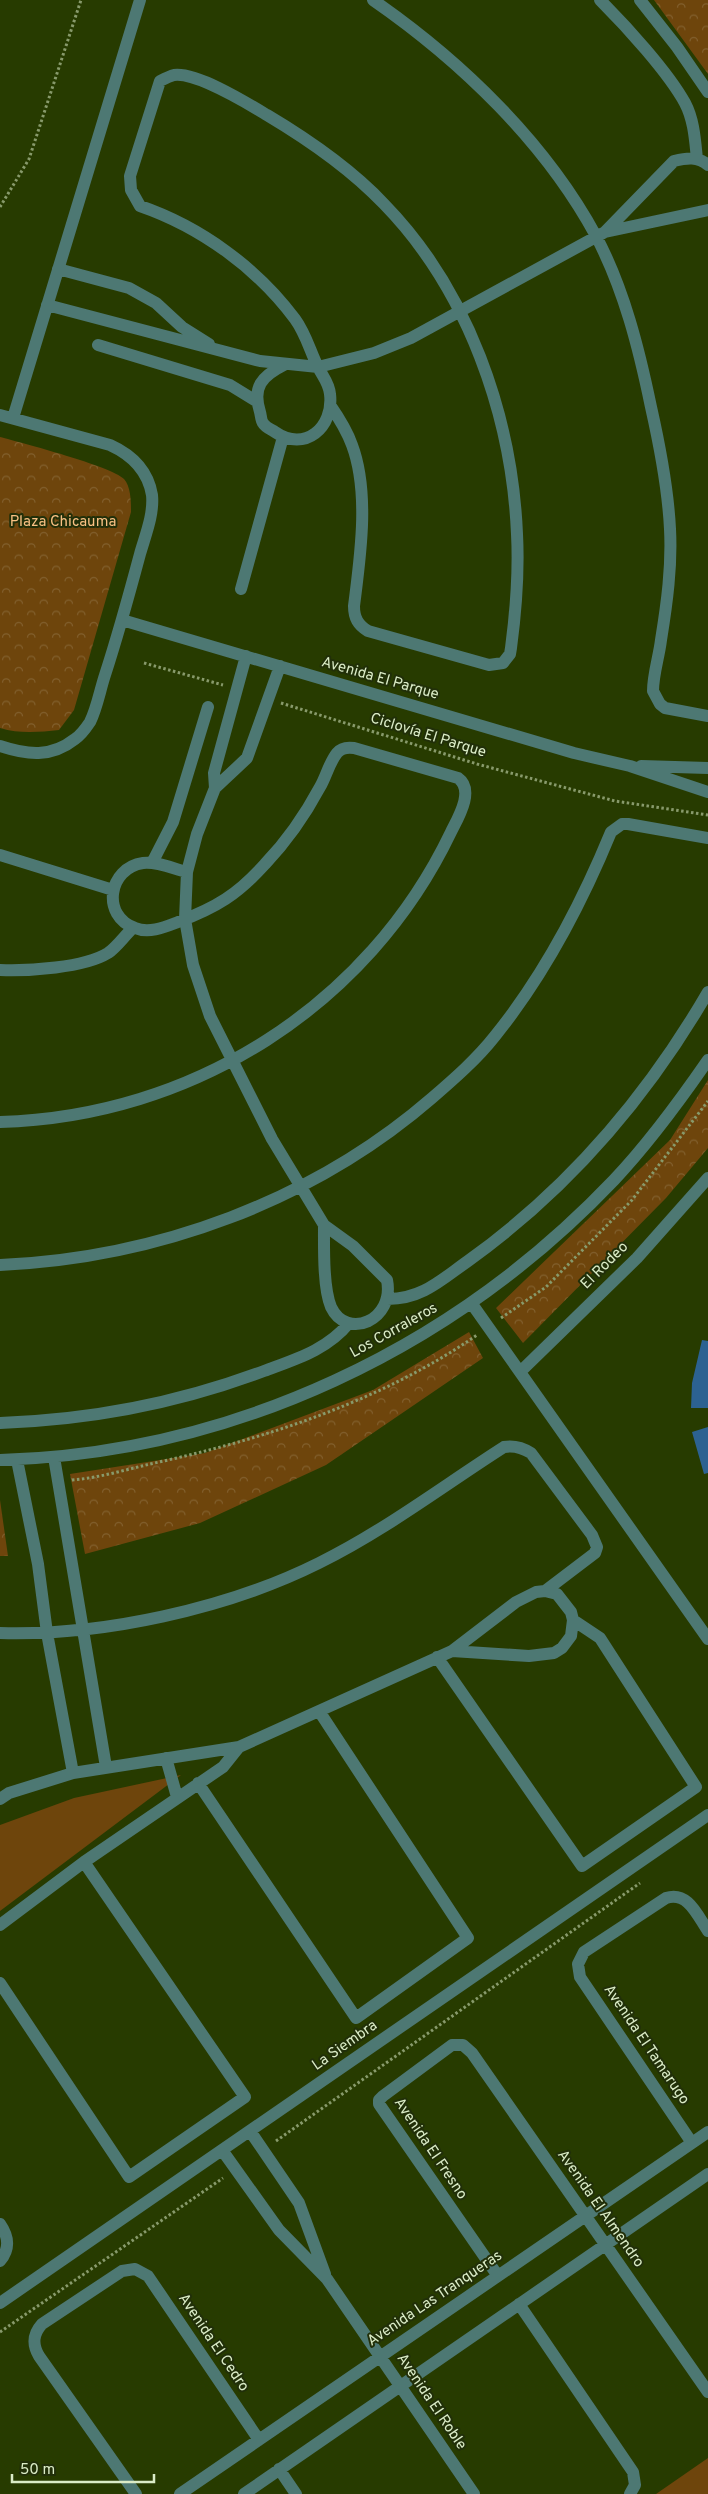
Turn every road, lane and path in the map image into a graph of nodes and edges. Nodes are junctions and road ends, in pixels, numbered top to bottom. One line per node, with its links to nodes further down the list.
1 (81, 0): 8 (path)
2 (140, 0): 11 (street)
3 (373, 0): 10 (street)
4 (600, 0): 7 (street)
5 (640, 0): 6 (street)
6 (708, 92)
7 (702, 162): 10 (street)
8 (0, 207)
9 (708, 210): 10 (street)
10 (600, 234): 13 (street); 31 (street)
11 (58, 269): 12 (street); 15 (street)
12 (47, 305): 15 (street); 21 (street)
13 (459, 311): 17 (street); 17 (street); 19 (street)
14 (98, 345): 18 (street)
15 (221, 352): 16 (street)
16 (284, 365): 17 (street); 18 (street)
17 (318, 368): 19 (street)
18 (256, 401): 22 (street)
19 (330, 405): 22 (street)
20 (0, 414): 21 (street)
21 (13, 418): 24 (street)
22 (283, 438): 23 (street)
23 (241, 589)
24 (122, 620): 25 (street, Avenida El Parque); 32 (street)
25 (246, 656): 27 (street, Avenida El Parque); 28 (street)
26 (144, 663): 28 (path)
27 (280, 666): 29 (street); 33 (street, Avenida El Parque)
28 (236, 688): 35 (street)
29 (269, 699): 35 (street); 37 (path, Ciclovía El Parque)
30 (208, 708): 40 (street)
31 (708, 716)
32 (0, 746)
33 (630, 766): 34 (street, Avenida El Parque); 36 (street, Avenida El Parque)
34 (708, 768)
35 (216, 788): 41 (street)
36 (708, 792)
37 (708, 815)
38 (708, 838): 51 (street)
39 (0, 855): 42 (street)
40 (152, 863): 41 (street); 42 (street)
41 (187, 872): 43 (street)
42 (113, 890): 44 (street)
43 (185, 920): 44 (street); 48 (street); 48 (street)
44 (133, 928): 45 (street)
45 (0, 970)
46 (708, 992): 54 (street)
47 (708, 1060): 55 (street, Los Corraleros)
48 (233, 1061): 49 (street); 51 (street)
49 (0, 1122)
50 (708, 1178): 57 (street, El Rodeo)
51 (301, 1187): 52 (street); 53 (street)
52 (324, 1225): 54 (street); 56 (street)
53 (0, 1265)
54 (388, 1299): 56 (street)
55 (472, 1304): 57 (street); 59 (street, Los Corraleros)
56 (348, 1322): 58 (street)
57 (520, 1372): 67 (street)
58 (0, 1423)
59 (54, 1457): 61 (street, Los Corraleros); 64 (street)
60 (0, 1460): 61 (street, Los Corraleros)
61 (17, 1460): 66 (street)
62 (545, 1591): 63 (street); 64 (street); 68 (street)
63 (573, 1620): 68 (street); 69 (street)
64 (81, 1630): 66 (street); 73 (street)
65 (0, 1633): 66 (street)
66 (46, 1633): 74 (street)
67 (708, 1639)
68 (452, 1650): 69 (street)
69 (437, 1656): 70 (street)
70 (319, 1711): 71 (street); 75 (street)
71 (239, 1747): 72 (street); 75 (street)
72 (166, 1758): 73 (street); 77 (street)
73 (106, 1767): 74 (street)
74 (73, 1772): 76 (street)
75 (198, 1783): 77 (street)
76 (1, 1796)
77 (177, 1797): 79 (street)
78 (708, 1815): 85 (street, La Siembra)
79 (84, 1862): 81 (street); 83 (street)
80 (643, 1881): 89 (path)
81 (0, 1925)
82 (707, 1929): 87 (street, Avenida El Tamarugo)
83 (0, 1983)
84 (464, 2045): 92 (street, Avenida El Almendro); 96 (street, Avenida El Fresno)
85 (250, 2131): 88 (street, La Siembra); 89 (street, Avenida El Roble)
86 (708, 2132): 87 (street, Avenida Las Tranqueras)
87 (692, 2143): 92 (street, Avenida Las Tranqueras)
88 (222, 2150): 90 (street, Avenida El Roble); 98 (street, La Siembra)
89 (263, 2150): 97 (street, Avenida El Roble)
90 (235, 2170): 97 (street, Avenida El Roble); 100 (path)
91 (708, 2174): 94 (street)
92 (585, 2216): 94 (street, Avenida El Almendro); 96 (street, Avenida Las Tranqueras)
93 (0, 2224): 95 (street)
94 (606, 2244): 99 (street); 103 (street, Avenida El Almendro)
95 (0, 2261)
96 (498, 2276): 101 (street, Avenida Las Tranqueras)
97 (327, 2279): 101 (street, Avenida El Roble)
98 (0, 2303)
99 (518, 2304): 102 (street); 106 (street)
100 (0, 2332)
101 (380, 2356): 102 (street, Avenida El Roble); 104 (street, Avenida Las Tranqueras)
102 (400, 2385): 105 (street); 111 (street, Avenida El Roble)
103 (708, 2392)
104 (259, 2440): 107 (street, Avenida El Cedro); 108 (street, Avenida Las Tranqueras)
105 (279, 2469): 109 (street); 110 (street)
106 (633, 2490)
107 (136, 2494)
108 (180, 2494)
109 (244, 2494)
110 (296, 2494)
111 (474, 2494)

